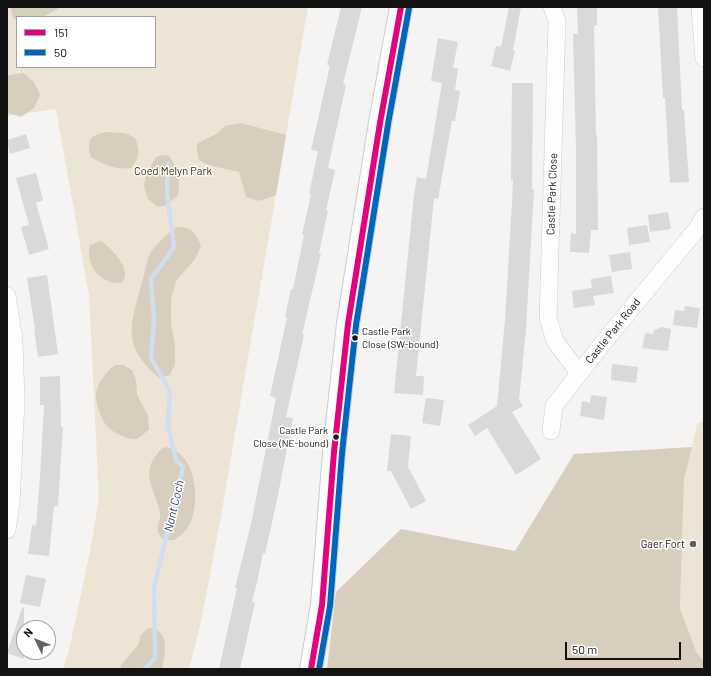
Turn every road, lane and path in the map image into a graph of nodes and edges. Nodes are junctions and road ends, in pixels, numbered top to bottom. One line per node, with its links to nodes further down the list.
1 (401, 7): 11 (street)
2 (552, 7): 7 (street, Castle Park Close)
3 (700, 7): 4 (street)
4 (704, 58)
5 (698, 230): 7 (street, Castle Park Road)
6 (7, 296): 8 (street)
7 (579, 373): 9 (street, Castle Park Road)
8 (12, 400): 10 (street)
9 (551, 431)
10 (7, 530)
11 (311, 669)

